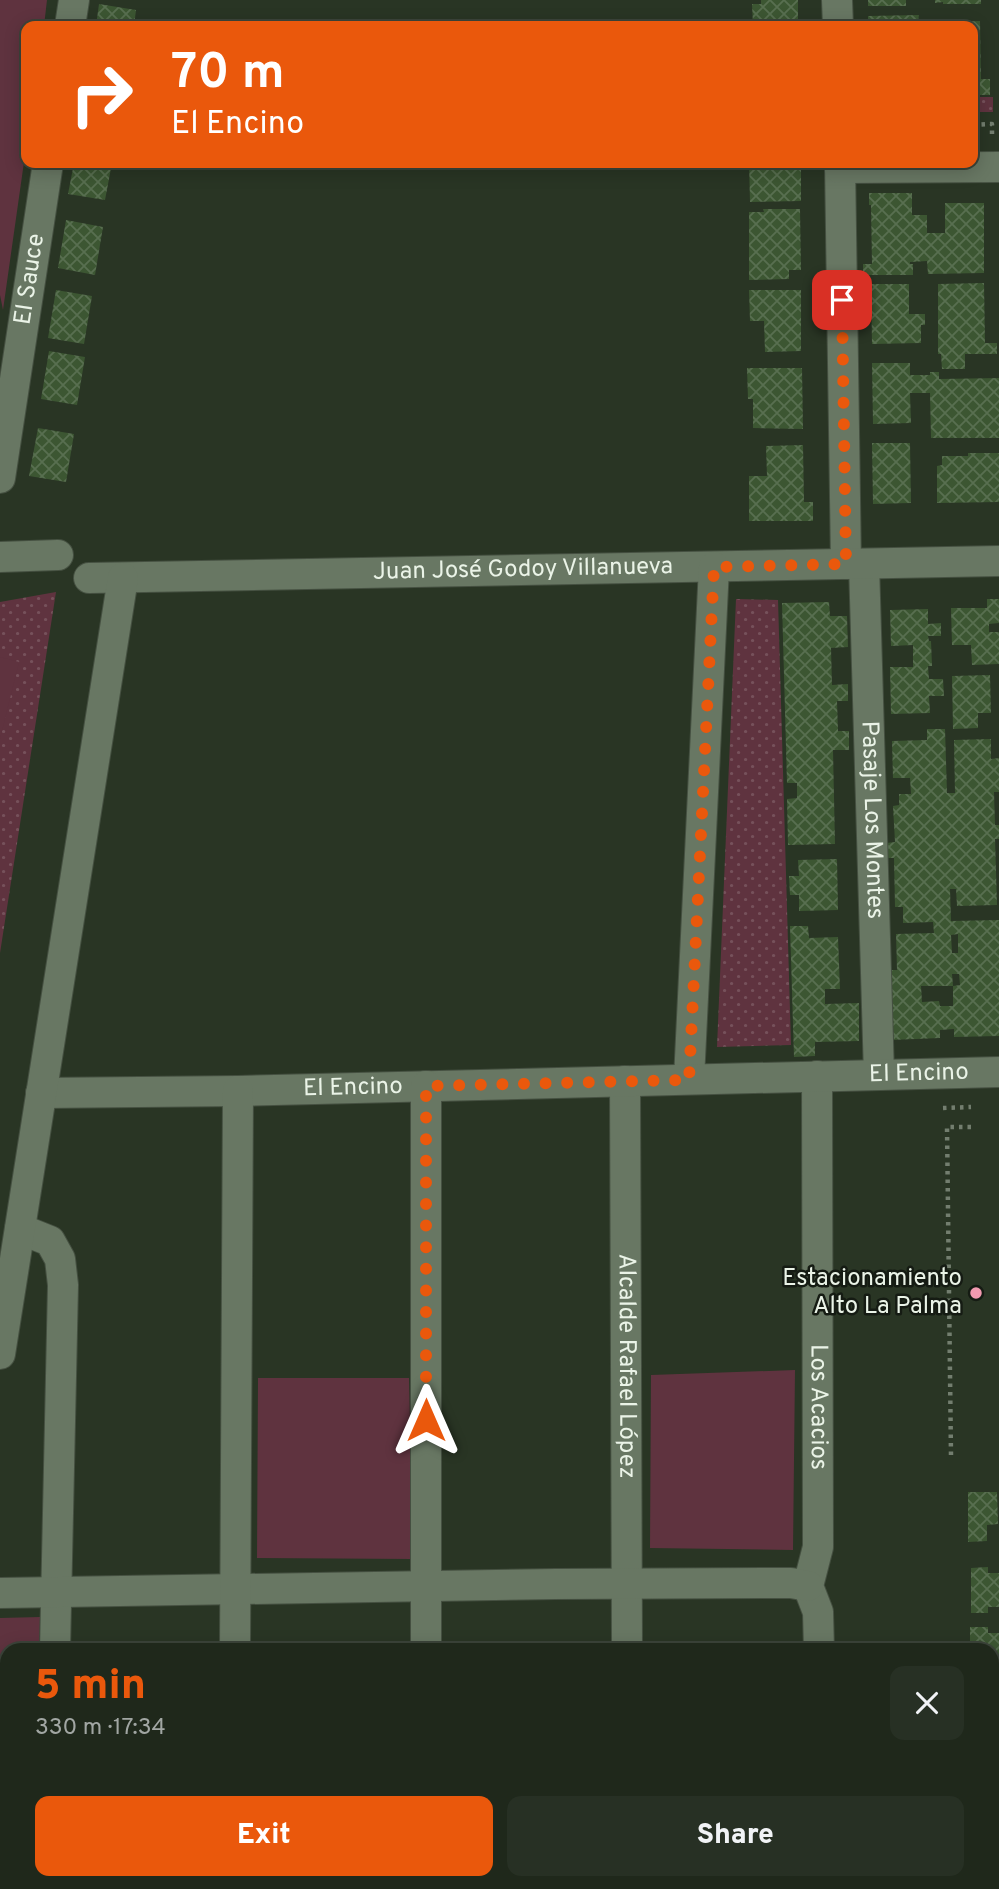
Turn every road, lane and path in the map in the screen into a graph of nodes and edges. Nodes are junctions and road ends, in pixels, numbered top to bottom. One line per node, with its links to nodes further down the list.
1 (74, 0): 3 (street)
2 (837, 0): 4 (street)
3 (70, 21)
4 (838, 21)
5 (978, 167): 6 (street)
6 (999, 167)
7 (47, 168): 9 (street, El Sauce)
8 (840, 168): 14 (street, Pasaje Los Montes)
9 (8, 369): 10 (street, El Sauce)
10 (0, 478)
11 (58, 555): 12 (street)
12 (0, 557)
13 (999, 561): 14 (street, Juan José Godoy Villanueva)
14 (855, 564): 15 (street, Juan José Godoy Villanueva); 19 (street, Pasaje Los Montes)
15 (714, 567): 16 (street, Juan José Godoy Villanueva); 21 (street)
16 (123, 578): 17 (street, Juan José Godoy Villanueva); 25 (street)
17 (89, 579)
18 (999, 1072): 19 (street, El Encino)
19 (879, 1075): 20 (street, El Encino)
20 (817, 1076): 21 (street, El Encino); 35 (street, Los Acacios)
21 (689, 1080): 22 (street, El Encino)
22 (625, 1081): 23 (street, El Encino); 33 (street, Alcalde Rafael López)
23 (426, 1086): 24 (street, El Encino); 34 (street)
24 (238, 1091): 25 (street, El Encino); 36 (street)
25 (41, 1093): 29 (street)
26 (971, 1107): 27 (path)
27 (943, 1108)
28 (972, 1127): 32 (path)
29 (20, 1229): 30 (street); 37 (street)
30 (5, 1294): 31 (street)
31 (0, 1354)
32 (951, 1455)
33 (627, 1583): 34 (street); 35 (street); 42 (street, Alcalde Rafael López)
34 (426, 1586): 36 (street); 41 (street)
35 (808, 1586): 43 (street)
36 (235, 1590): 37 (street); 40 (street)
37 (56, 1592): 38 (street); 39 (street)
38 (0, 1593)
39 (55, 1643)
40 (235, 1643)
41 (426, 1643)
42 (627, 1643)
43 (819, 1643)

